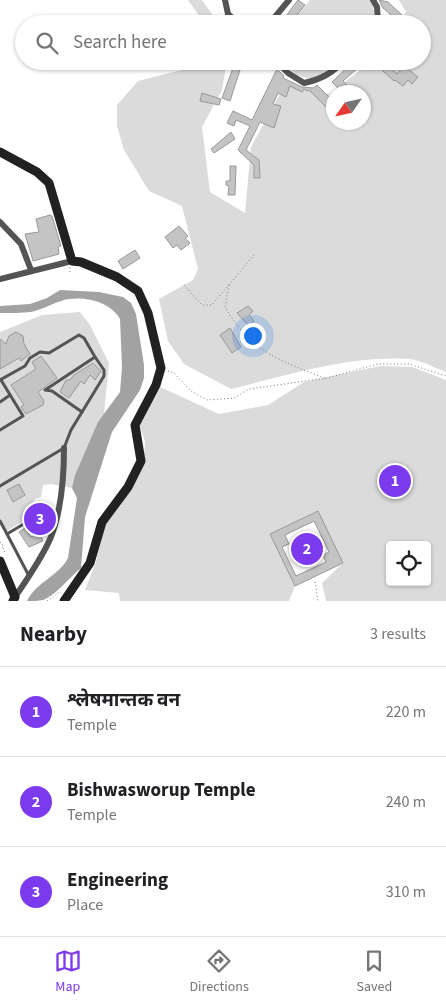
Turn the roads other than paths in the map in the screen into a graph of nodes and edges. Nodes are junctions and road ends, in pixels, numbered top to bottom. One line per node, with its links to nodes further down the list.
1 (225, 0): 4 (street)
2 (289, 0): 5 (street)
3 (373, 0): 6 (street)
4 (228, 14)
5 (276, 15)
6 (378, 15)
7 (285, 70): 8 (street)
8 (333, 70)
9 (0, 152): 11 (street)
10 (0, 222): 12 (street)
11 (72, 261): 12 (street); 28 (street)
12 (31, 270): 13 (street)
13 (0, 279)
14 (95, 357): 15 (lane); 18 (lane); 18 (lane)
15 (1, 380): 16 (lane)
16 (10, 395): 17 (lane); 19 (lane)
17 (0, 402)
18 (82, 412): 20 (lane)
19 (0, 430)
20 (64, 448): 21 (lane); 26 (street)
21 (0, 486)
22 (0, 521): 24 (lane)
23 (27, 522): 24 (lane)
24 (7, 534): 26 (lane)
25 (3, 557): 27 (street)
26 (29, 576): 27 (street)
27 (14, 599)
28 (64, 601)

